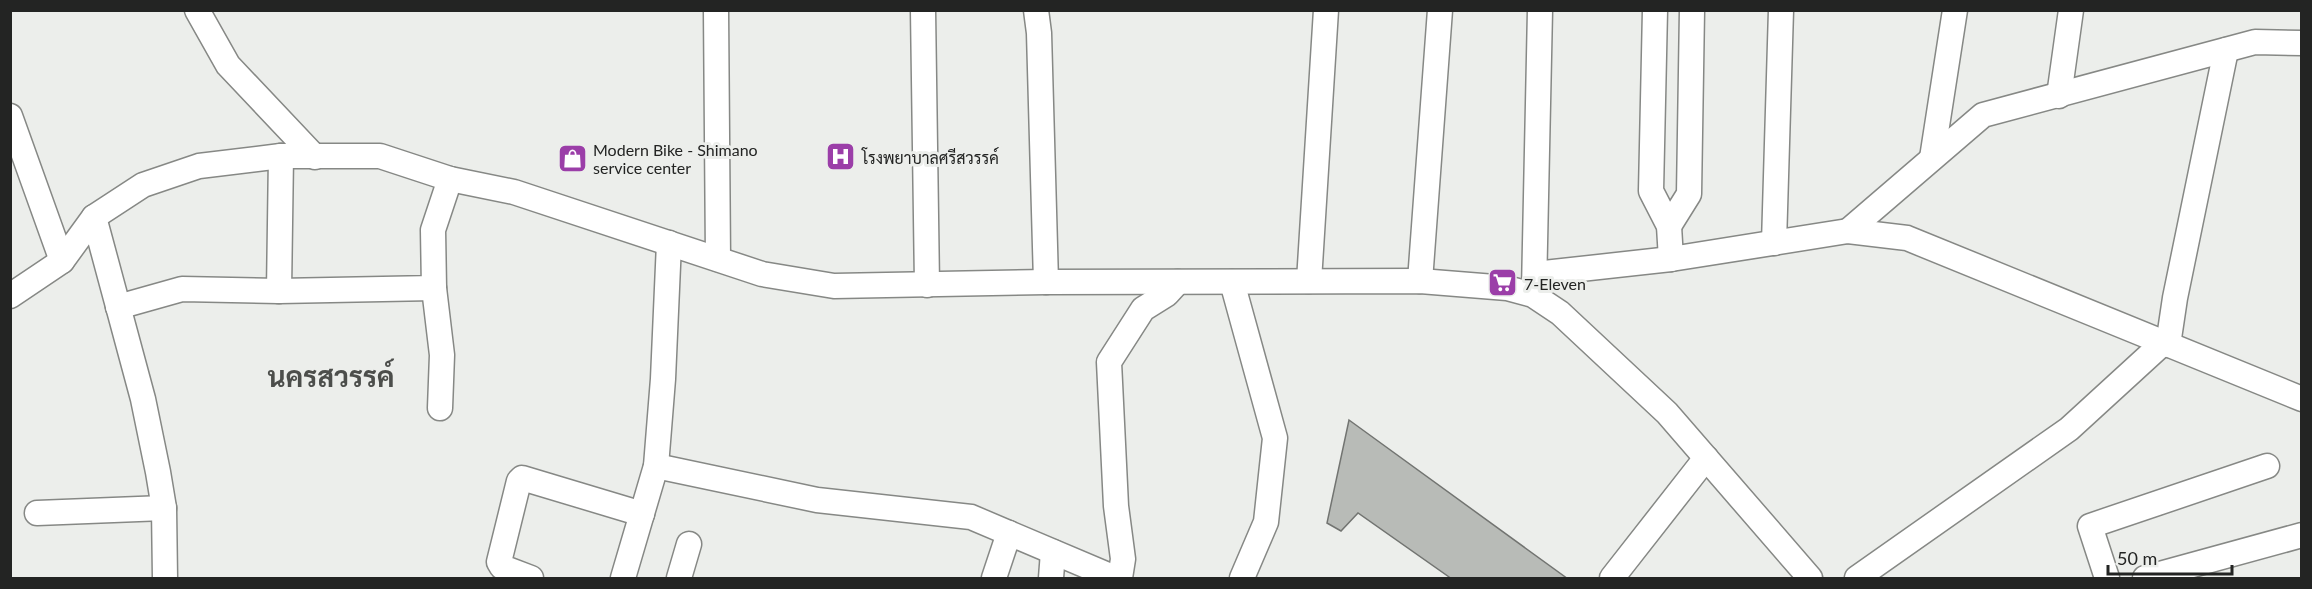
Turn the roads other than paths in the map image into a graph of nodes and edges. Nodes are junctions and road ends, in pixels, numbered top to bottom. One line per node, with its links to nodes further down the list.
1 (197, 10): 18 (street)
2 (716, 10): 26 (street)
3 (923, 10): 35 (street)
4 (1036, 10): 31 (street)
5 (1326, 10): 29 (street)
6 (1440, 10): 30 (street)
7 (1540, 10): 34 (street)
8 (1655, 10): 22 (street)
9 (1692, 10): 22 (street)
10 (1781, 10): 25 (street)
11 (1955, 10): 19 (street)
12 (2071, 10): 15 (street)
13 (2301, 44): 14 (street)
14 (2226, 50): 15 (street); 40 (street)
15 (2059, 96): 19 (street)
16 (10, 116): 28 (street)
17 (280, 156): 18 (street); 21 (street); 37 (street)
18 (315, 157): 20 (street)
19 (1932, 158): 23 (street)
20 (450, 179): 24 (street); 36 (street)
21 (94, 217): 28 (street); 39 (street)
22 (1669, 226): 27 (street)
23 (1848, 231): 25 (street); 40 (street)
24 (669, 243): 26 (street); 44 (street)
25 (1774, 243): 27 (street)
26 (718, 259): 35 (street)
27 (1671, 259): 34 (street)
28 (62, 261): 38 (street)
29 (1309, 281): 30 (street); 33 (street)
30 (1420, 281): 34 (street)
31 (1046, 282): 32 (street); 35 (street)
32 (1178, 282): 33 (street); 61 (street)
33 (1232, 282): 62 (street)
34 (1534, 284): 43 (street)
35 (927, 285)
36 (434, 288): 37 (street); 42 (street)
37 (279, 291): 39 (street)
38 (10, 296)
39 (118, 307): 46 (street)
40 (2166, 344): 41 (street); 64 (street)
41 (2301, 399)
42 (440, 408)
43 (1706, 458): 53 (street); 63 (street)
44 (656, 466): 48 (street); 49 (street)
45 (2267, 466): 65 (street)
46 (164, 508): 47 (street); 54 (street)
47 (37, 513)
48 (642, 514): 55 (street); 56 (street)
49 (1009, 534): 52 (street); 58 (street)
50 (2301, 535): 66 (street)
51 (689, 544): 57 (street)
52 (1053, 552): 59 (street); 60 (street)
53 (1801, 575)
54 (165, 579)
55 (531, 579)
56 (623, 579)
57 (679, 579)
58 (994, 579)
59 (1050, 579)
60 (1115, 579)
61 (1120, 579)
62 (1242, 579)
63 (1612, 579)
64 (1857, 579)
65 (2107, 579)
66 (2145, 579)

